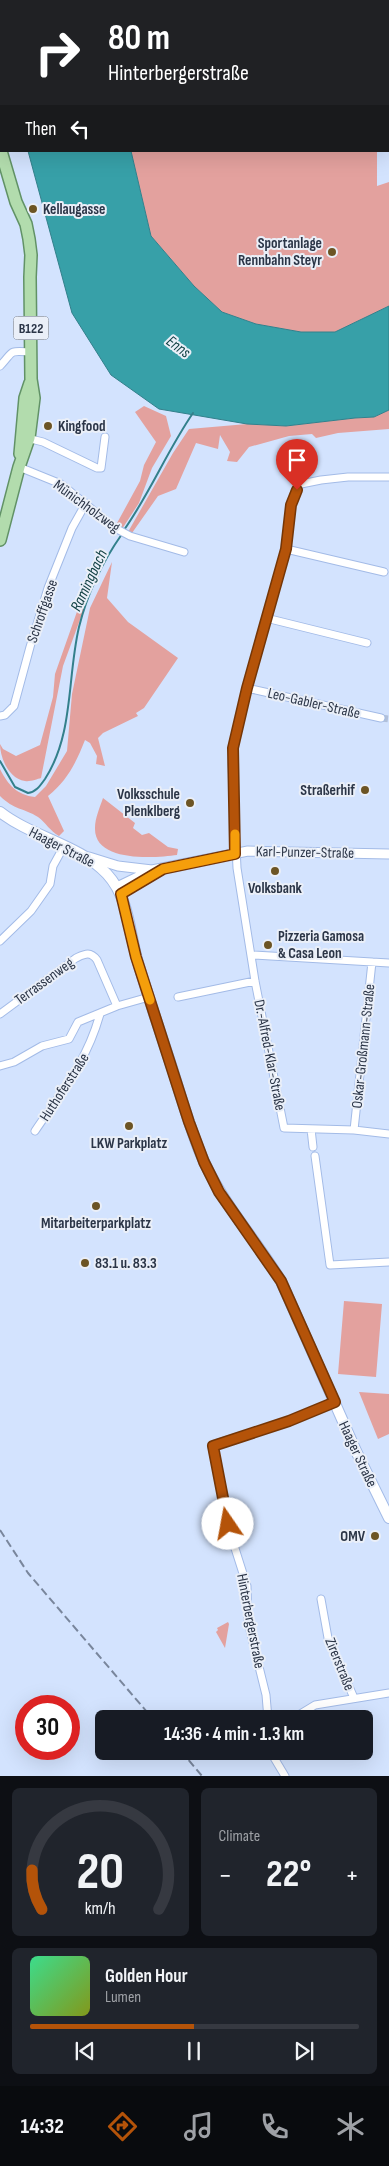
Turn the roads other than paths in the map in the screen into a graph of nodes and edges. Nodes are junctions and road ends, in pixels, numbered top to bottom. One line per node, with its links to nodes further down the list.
1 (1, 152): 2 (main road, B122)
2 (4, 175): 3 (main road, B122)
3 (31, 352): 4 (street); 5 (main road, B122)
4 (0, 366)
5 (25, 437): 6 (street); 7 (main road, B122)
6 (105, 437)
7 (19, 467): 9 (street, Münichholzweg); 10 (main road, B122)
8 (389, 477): 11 (street, Leo-Gabler-Straße)
9 (86, 503): 12 (street, Münichholzweg); 17 (street, Schroffgasse)
10 (0, 540)
11 (286, 549): 13 (street); 14 (street, Leo-Gabler-Straße)
12 (184, 552)
13 (384, 572)
14 (266, 618): 15 (street); 16 (street, Leo-Gabler-Straße)
15 (367, 643)
16 (247, 688): 18 (street, Leo-Gabler-Straße); 21 (street, Leo-Gabler-Straße)
17 (0, 716)
18 (381, 718)
19 (0, 812): 20 (main road, Haager Straße)
20 (64, 846): 23 (main road, Haager Straße); 27 (street)
21 (235, 854): 22 (street, Karl-Punzer-Straße); 24 (street, Karl-Punzer-Straße); 28 (street, Dr.-Alfred-Klar-Straße)
22 (389, 854)
23 (81, 855): 25 (street, Karl-Punzer-Straße); 26 (main road, Haager Straße)
24 (163, 869): 25 (street, Karl-Punzer-Straße); 26 (street, Karl-Punzer-Straße)
25 (152, 870): 26 (street, Karl-Punzer-Straße)
26 (119, 890): 32 (main road, Haager Straße)
27 (0, 941)
28 (252, 955): 29 (street); 31 (street, Dr.-Alfred-Klar-Straße)
29 (372, 962): 30 (street); 39 (street, Oskar-Großmann-Straße)
30 (389, 963)
31 (255, 981): 33 (street, Dr.-Alfred-Klar-Straße); 38 (street, Dr.-Alfred-Klar-Straße)
32 (149, 997): 34 (street, Huthoferstraße); 45 (main road, Haager Straße)
33 (178, 997)
34 (117, 1006): 35 (street, Terrassenweg); 36 (street, Huthoferstraße)
35 (0, 1014)
36 (100, 1014): 37 (street, Huthoferstraße); 40 (street, Huthoferstraße)
37 (0, 1066)
38 (311, 1129): 39 (street); 42 (street)
39 (354, 1130): 41 (street)
40 (35, 1131)
41 (389, 1134)
42 (313, 1147)
43 (315, 1156): 44 (street)
44 (389, 1262)
45 (335, 1402): 46 (main road, Haager Straße); 50 (street, Hinterbergerstraße)
46 (389, 1518)
47 (321, 1599): 49 (street, Zirerstraße)
48 (389, 1693): 49 (street, Zirerstraße)
49 (354, 1698): 51 (street, Zirerstraße)
50 (267, 1710)
51 (307, 1710)
52 (275, 1760): 53 (street)
53 (285, 1776)

